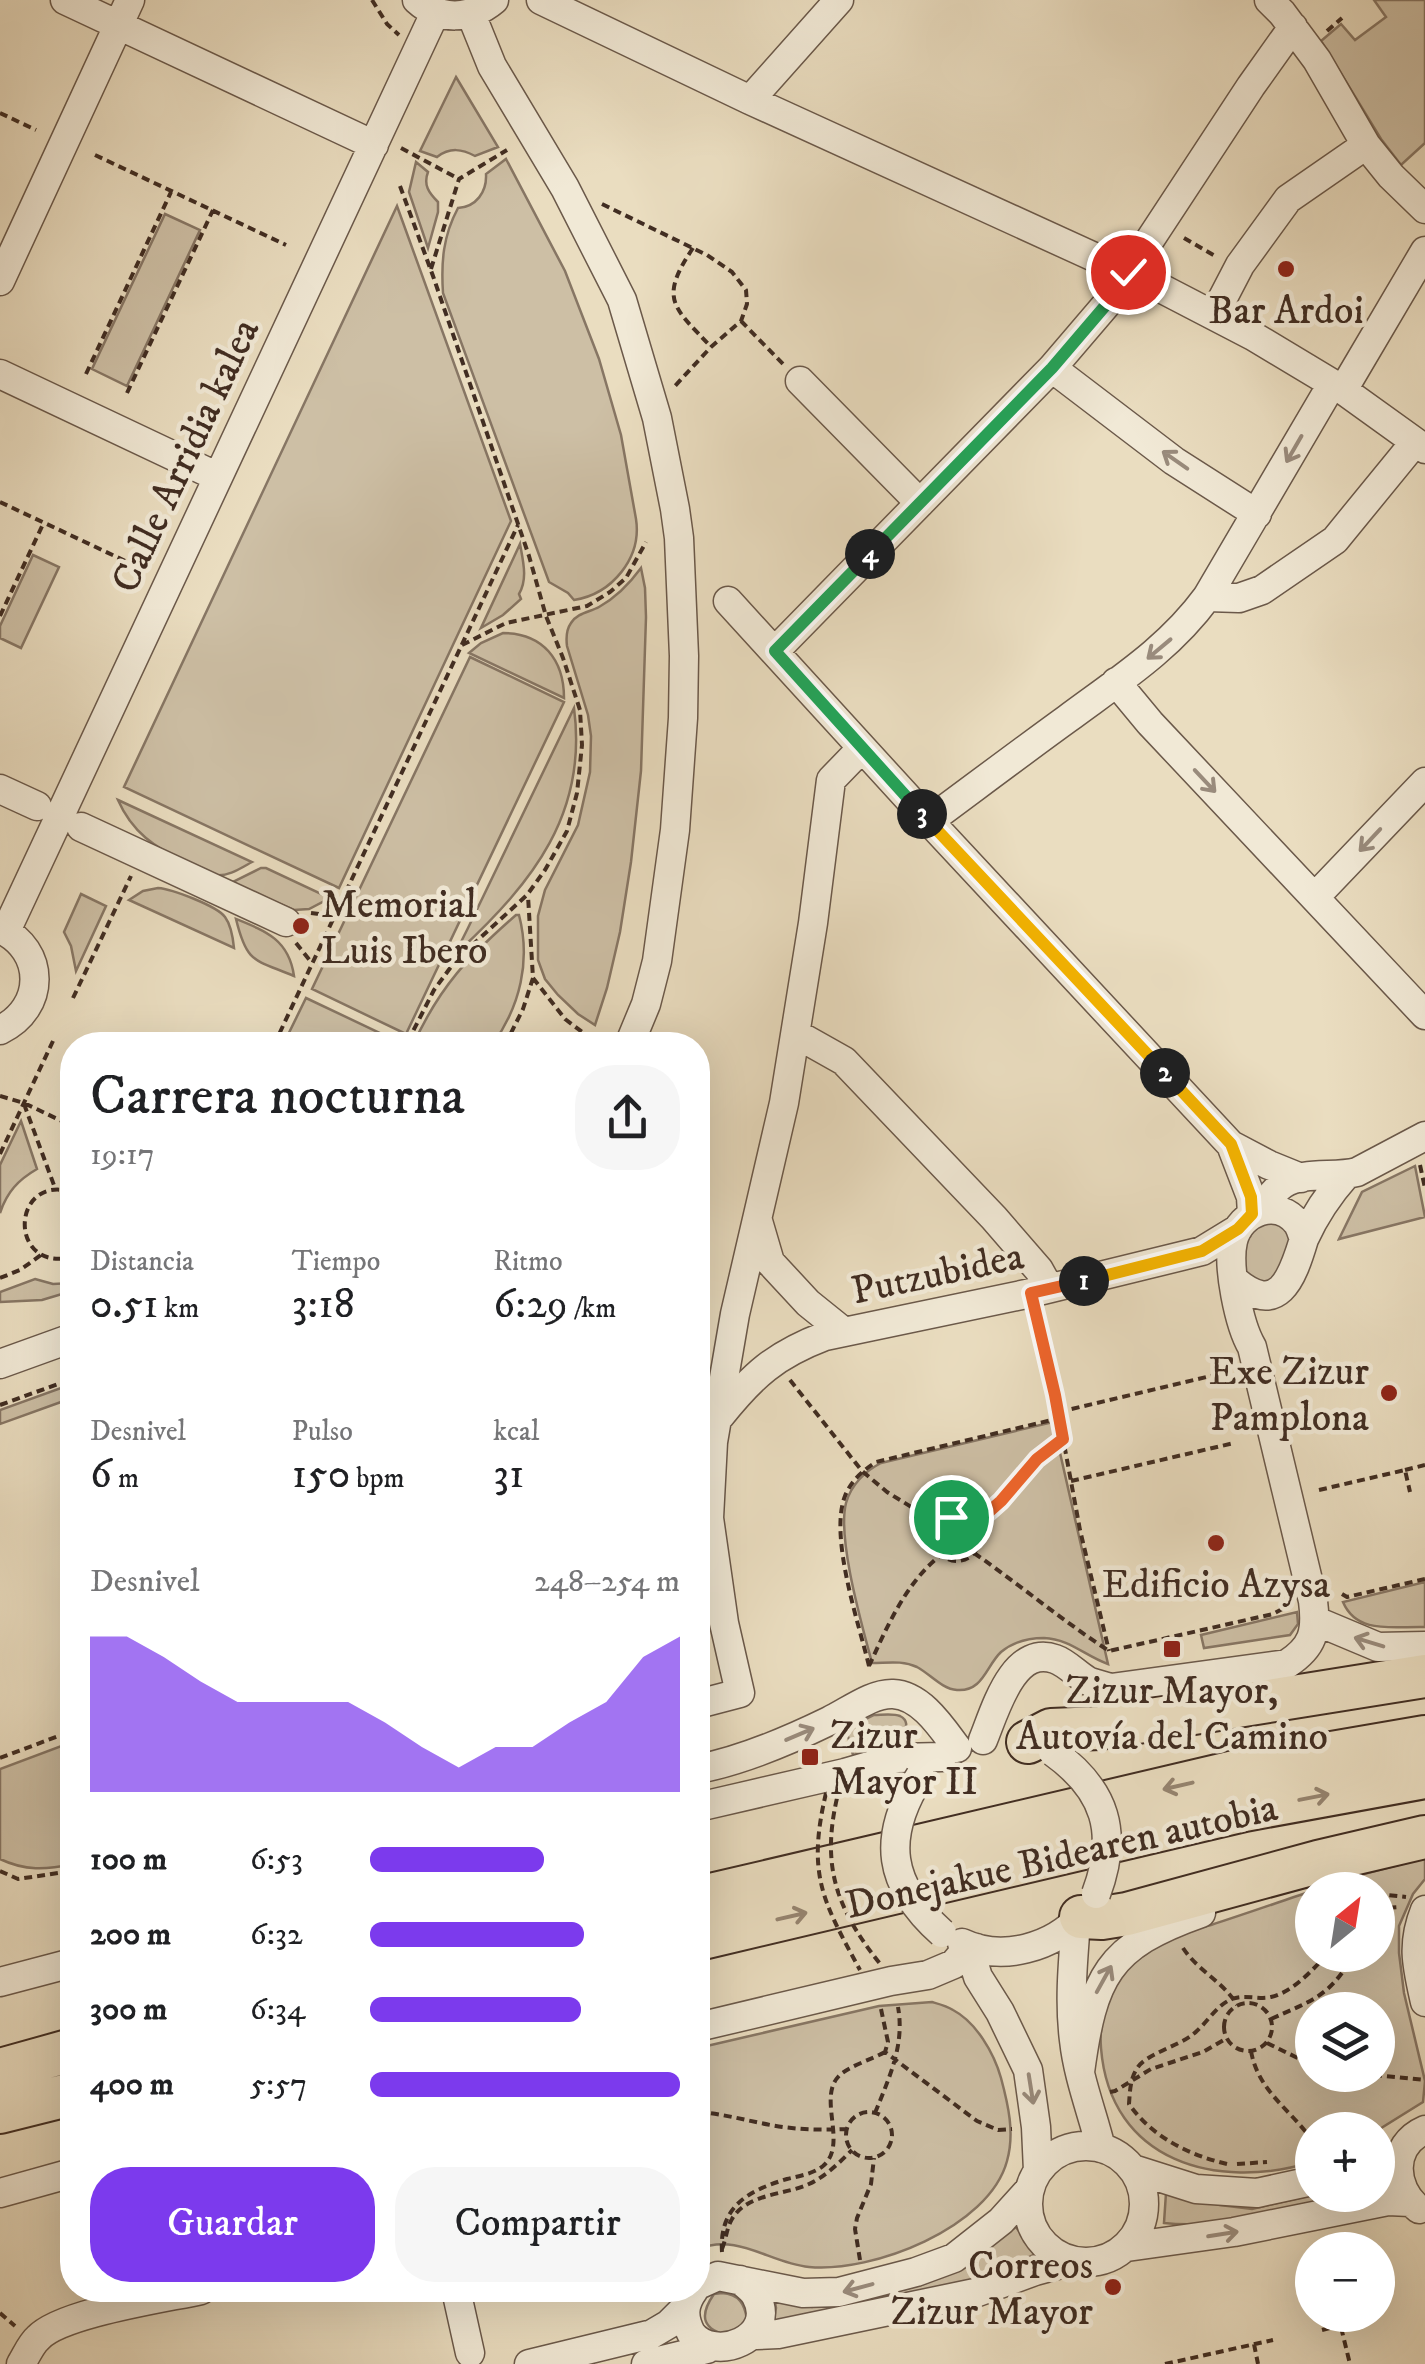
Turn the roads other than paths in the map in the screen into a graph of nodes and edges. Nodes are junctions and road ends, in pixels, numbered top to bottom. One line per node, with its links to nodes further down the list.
1 (65, 0): 7 (street)
2 (541, 0): 9 (street)
3 (839, 0): 9 (street)
4 (1269, 0): 8 (street)
5 (426, 7): 6 (street); 10 (street, Calle Arridia kalea)
6 (482, 7): 41 (street)
7 (124, 12): 10 (street); 15 (street)
8 (1293, 27): 11 (street); 14 (street)
9 (750, 100): 14 (street)
10 (376, 140): 23 (street, Calle Arridia kalea)
11 (1366, 146): 12 (street); 17 (street)
12 (1425, 209)
13 (1425, 251): 16 (street)
14 (1128, 272): 17 (street); 18 (street)
15 (0, 280)
16 (1414, 295): 21 (street)
17 (1214, 315): 21 (street)
18 (1052, 368): 24 (street); 25 (street, one-way to 18)
19 (0, 374): 23 (street)
20 (797, 378): 24 (street)
21 (1337, 387): 22 (street); 25 (street, one-way to 25)
22 (1420, 446): 26 (street)
23 (218, 477): 38 (street, Calle Arridia kalea)
24 (920, 503): 28 (street)
25 (1257, 514): 26 (street)
26 (1206, 597): 29 (street, one-way to 29)
27 (728, 601): 28 (street)
28 (775, 651): 30 (street)
29 (1116, 682): 34 (street); 36 (street, one-way to 36)
30 (862, 748): 34 (street); 42 (street)
31 (1425, 782): 36 (street, one-way to 36)
32 (0, 789): 33 (street)
33 (36, 806)
34 (929, 821): 43 (street)
35 (81, 827): 37 (street)
36 (1315, 897): 39 (street)
37 (286, 922)
38 (3, 930): 40 (street)
39 (1425, 1015)
40 (0, 1030)
41 (623, 1032)
42 (796, 1034): 48 (street); 52 (street)
43 (1231, 1144): 46 (street); 47 (street)
44 (1422, 1148): 45 (street)
45 (1346, 1175): 46 (street); 49 (street)
46 (1301, 1178): 47 (street, Putzubidea); 49 (street)
47 (1250, 1218): 49 (street); 50 (street, Putzubidea); 51 (street)
48 (758, 1220): 54 (street); 58 (street)
49 (1302, 1234): 53 (street)
50 (1202, 1251): 51 (street); 52 (street, Putzubidea)
51 (1232, 1273): 53 (street); 56 (street)
52 (1040, 1291): 54 (street, Putzubidea)
53 (1279, 1291): 56 (street)
54 (844, 1332): 58 (street, Putzubidea)
55 (60, 1342): 57 (street)
56 (1252, 1347): 61 (street)
57 (0, 1364)
58 (717, 1420): 59 (street)
59 (710, 1499)
60 (710, 1525): 65 (street)
61 (1316, 1621): 62 (street, one-way to 61); 64 (street)
62 (1425, 1646)
63 (1425, 1676): 67 (highway)
64 (1010, 1680): 67 (street); 68 (street)
65 (710, 1701)
66 (1425, 1737): 73 (highway, Donejakue Bidearen autobia, one-way to 73)
67 (1040, 1747): 68 (street); 75 (street, bridge)
68 (960, 1748): 69 (street, one-way to 68); 71 (street); 77 (street, bridge)
69 (710, 1765)
70 (1425, 1776): 76 (highway, Donejakue Bidearen autobia, one-way to 70)
71 (710, 1804)
72 (1425, 1841): 75 (highway); 86 (street, one-way to 72)
73 (710, 1895)
74 (1425, 1910): 81 (street)
75 (1084, 1911): 77 (street); 86 (street)
76 (710, 1936)
77 (973, 1947): 79 (street); 82 (street)
78 (60, 1965): 80 (street)
79 (928, 1975): 82 (street); 83 (street)
80 (0, 1982)
81 (1425, 2002)
82 (1000, 2012): 95 (street, one-way to 95)
83 (710, 2024)
84 (60, 2053): 85 (highway)
85 (0, 2070)
86 (1080, 2072): 90 (street)
87 (60, 2097): 88 (highway)
88 (0, 2112)
89 (1425, 2130): 91 (street)
90 (1101, 2148): 92 (street); 95 (street)
91 (1395, 2157)
92 (1133, 2169): 96 (street); 99 (street)
93 (60, 2176): 97 (street)
94 (1395, 2176): 98 (street)
95 (1033, 2181): 100 (street); 101 (street, one-way to 101)
96 (1295, 2185)
97 (0, 2193)
98 (1417, 2207): 99 (street, one-way to 98)
99 (1127, 2247): 100 (street)
100 (1072, 2261): 107 (street)
101 (710, 2281)
102 (710, 2281): 107 (street)
103 (145, 2302): 109 (street)
104 (459, 2302): 108 (street)
105 (689, 2302): 110 (street)
106 (697, 2302): 107 (street)
107 (733, 2352): 111 (street)
108 (470, 2354)
109 (21, 2364)
110 (530, 2364)
111 (646, 2364)

